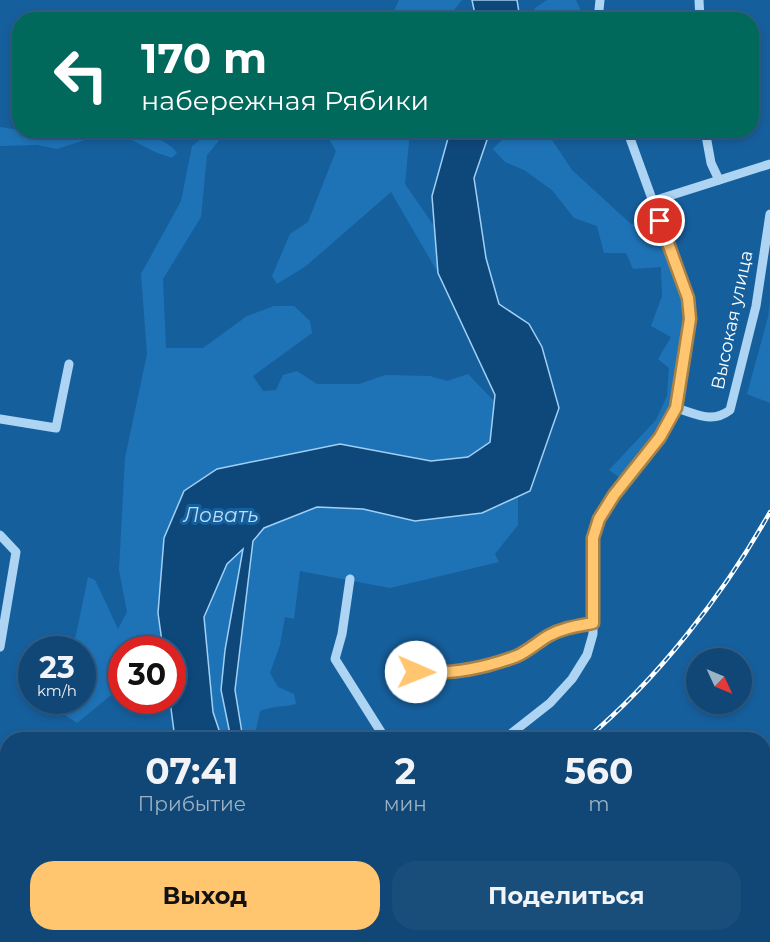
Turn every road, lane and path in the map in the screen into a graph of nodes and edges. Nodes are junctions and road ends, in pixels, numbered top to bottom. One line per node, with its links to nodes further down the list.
1 (630, 138): 5 (street)
2 (706, 138): 4 (street)
3 (770, 164): 4 (street)
4 (719, 180): 5 (street)
5 (653, 201): 8 (street)
6 (770, 214): 8 (street, Высокая улица)
7 (69, 364): 9 (street)
8 (676, 408): 12 (street)
9 (0, 419)
10 (0, 536): 13 (street)
11 (350, 579): 15 (street)
12 (593, 623): 14 (street); 16 (street)
13 (0, 647)
14 (395, 670)
15 (381, 732)
16 (513, 732)

